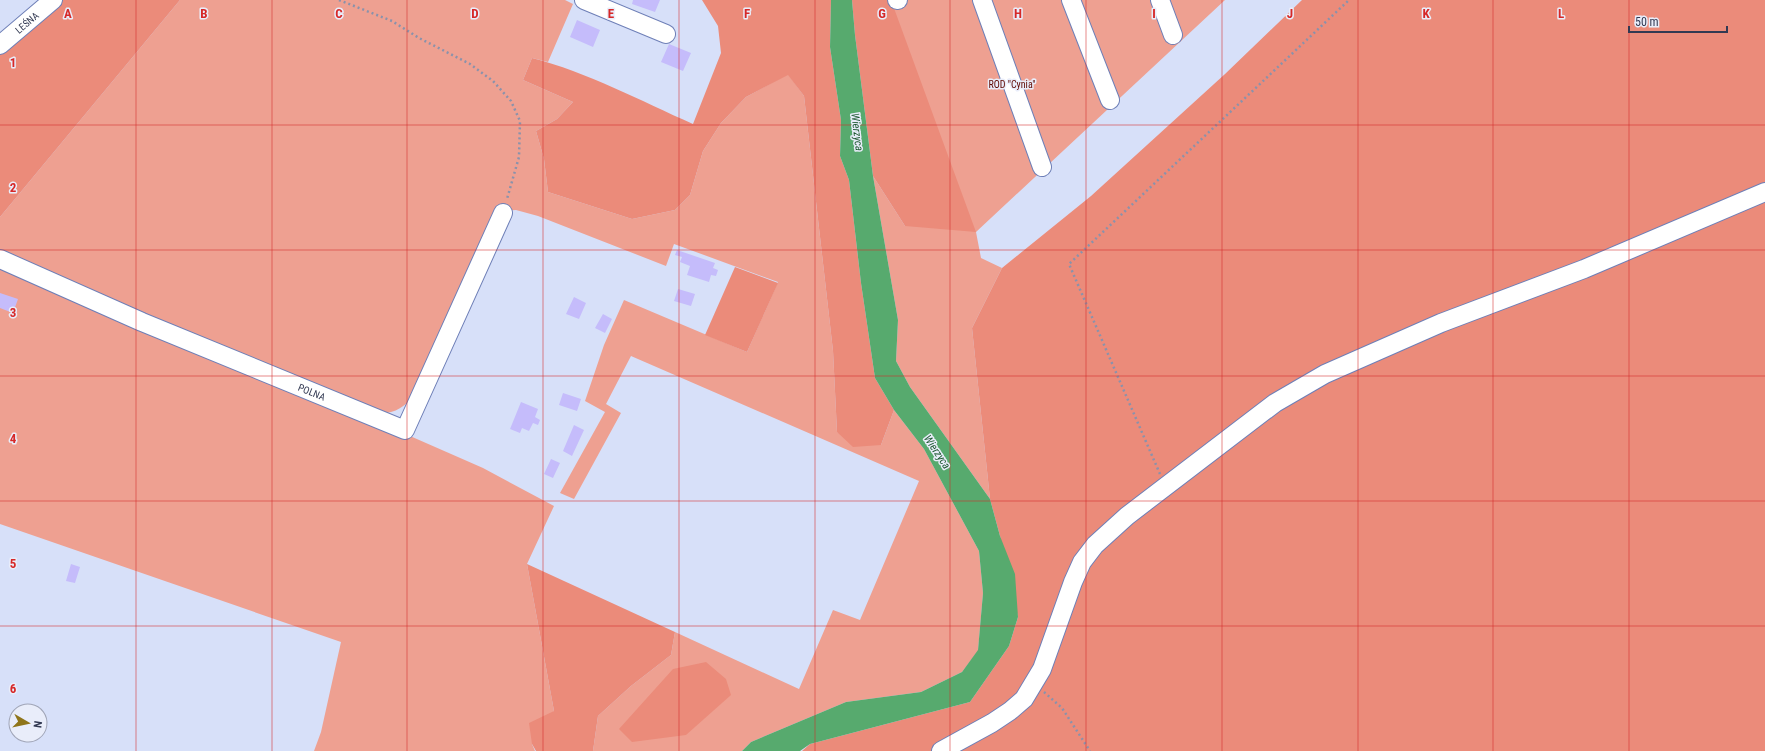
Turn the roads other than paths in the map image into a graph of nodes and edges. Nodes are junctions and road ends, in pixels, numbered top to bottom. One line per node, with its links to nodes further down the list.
1 (53, 0): 8 (street, LEŚNA)
2 (584, 0): 6 (street)
3 (982, 0): 10 (street)
4 (1071, 0): 9 (street)
5 (1160, 0): 7 (street)
6 (666, 34)
7 (1173, 35)
8 (0, 45)
9 (1110, 100)
10 (1042, 166)
11 (1765, 192): 14 (street)
12 (503, 213): 13 (street, POLNA)
13 (0, 259)
14 (940, 751)

